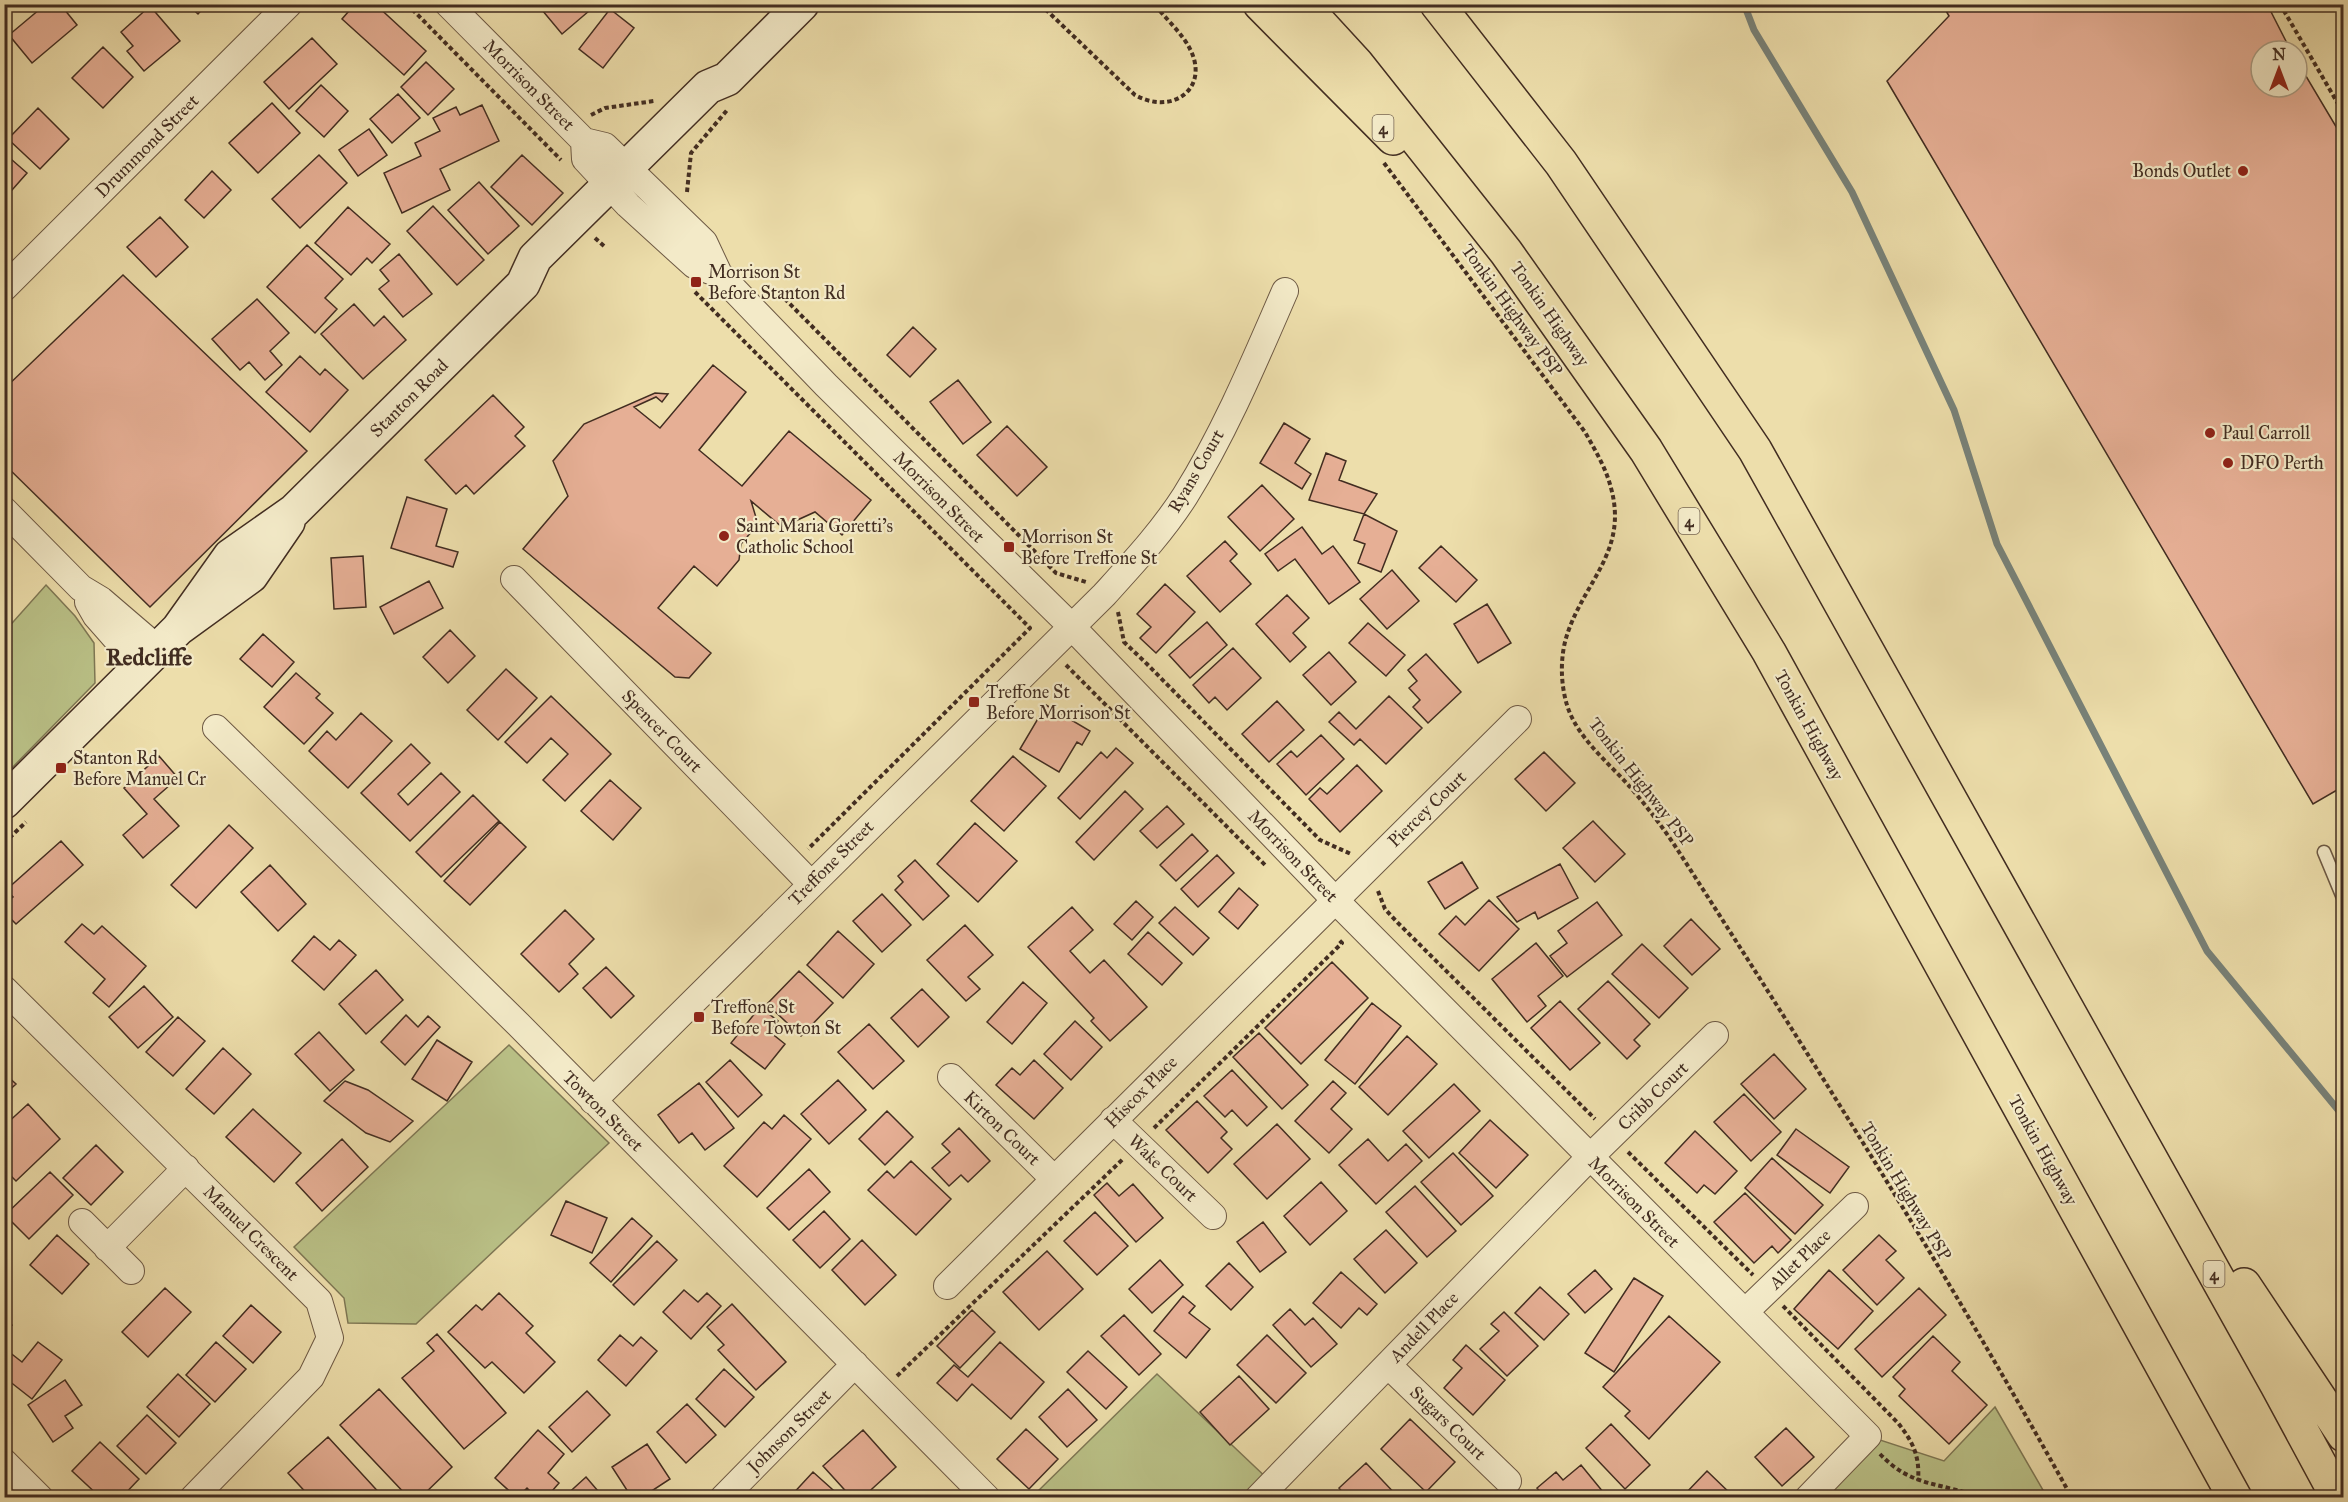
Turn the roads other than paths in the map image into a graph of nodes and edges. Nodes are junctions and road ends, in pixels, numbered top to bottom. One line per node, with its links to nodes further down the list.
1 (289, 4): 9 (street, Drummond Street)
2 (448, 4): 7 (street, Morrison Street)
3 (802, 4): 7 (street, Stanton Road)
4 (1260, 4): 8 (highway, 4)
5 (1302, 4): 8 (highway, Tonkin Highway / 4)
6 (1437, 4): 24 (highway, 4)
7 (625, 183): 13 (street, Morrison Street); 14 (street, Stanton Road)
8 (1506, 252): 40 (highway, Tonkin Highway / 4)
9 (4, 288)
10 (1285, 291): 13 (street, Ryans Court)
11 (4, 510): 14 (street)
12 (514, 579): 19 (street, Spencer Court)
13 (1071, 626): 19 (street, Treffone Street); 20 (street, Morrison Street)
14 (159, 648): 17 (street, Stanton Road)
15 (1518, 719): 20 (street, Piercey Court)
16 (216, 728): 26 (street, Towton Street)
17 (4, 802)
18 (2324, 852): 21 (lane)
19 (810, 883): 26 (street, Treffone Street)
20 (1335, 900): 27 (street, Hiscox Place); 28 (street, Morrison Street)
21 (2343, 900)
22 (4, 989): 29 (street, Manuel Crescent)
23 (1715, 1035): 28 (street, Cribb Court)
24 (2089, 1051): 41 (highway); 52 (highway, 4)
25 (951, 1077): 30 (street, Kirton Court)
26 (593, 1101): 38 (street, Towton Street)
27 (1113, 1120): 30 (street, Hiscox Place); 32 (street, Wake Court)
28 (1590, 1157): 37 (street, Morrison Street); 39 (street, Andell Place)
29 (186, 1168): 34 (street); 45 (street, Manuel Crescent)
30 (1054, 1179): 36 (street, Hiscox Place)
31 (1855, 1206): 37 (street, Allet Place)
32 (1213, 1216)
33 (82, 1222): 34 (street)
34 (107, 1248): 35 (street)
35 (131, 1271)
36 (947, 1286)
37 (1744, 1312): 49 (street, Morrison Street)
38 (855, 1364): 46 (street, Johnson Street); 47 (street, Towton Street)
39 (1388, 1365): 43 (street, Sugars Court); 48 (street, Andell Place)
40 (2180, 1400): 50 (highway); 51 (highway, Tonkin Highway / 4)
41 (2343, 1435)
42 (4, 1462): 44 (street)
43 (1508, 1481)
44 (40, 1497)
45 (194, 1497)
46 (723, 1497)
47 (987, 1497)
48 (1258, 1497)
49 (1808, 1497)
50 (2218, 1497)
51 (2235, 1497)
52 (2338, 1497)

